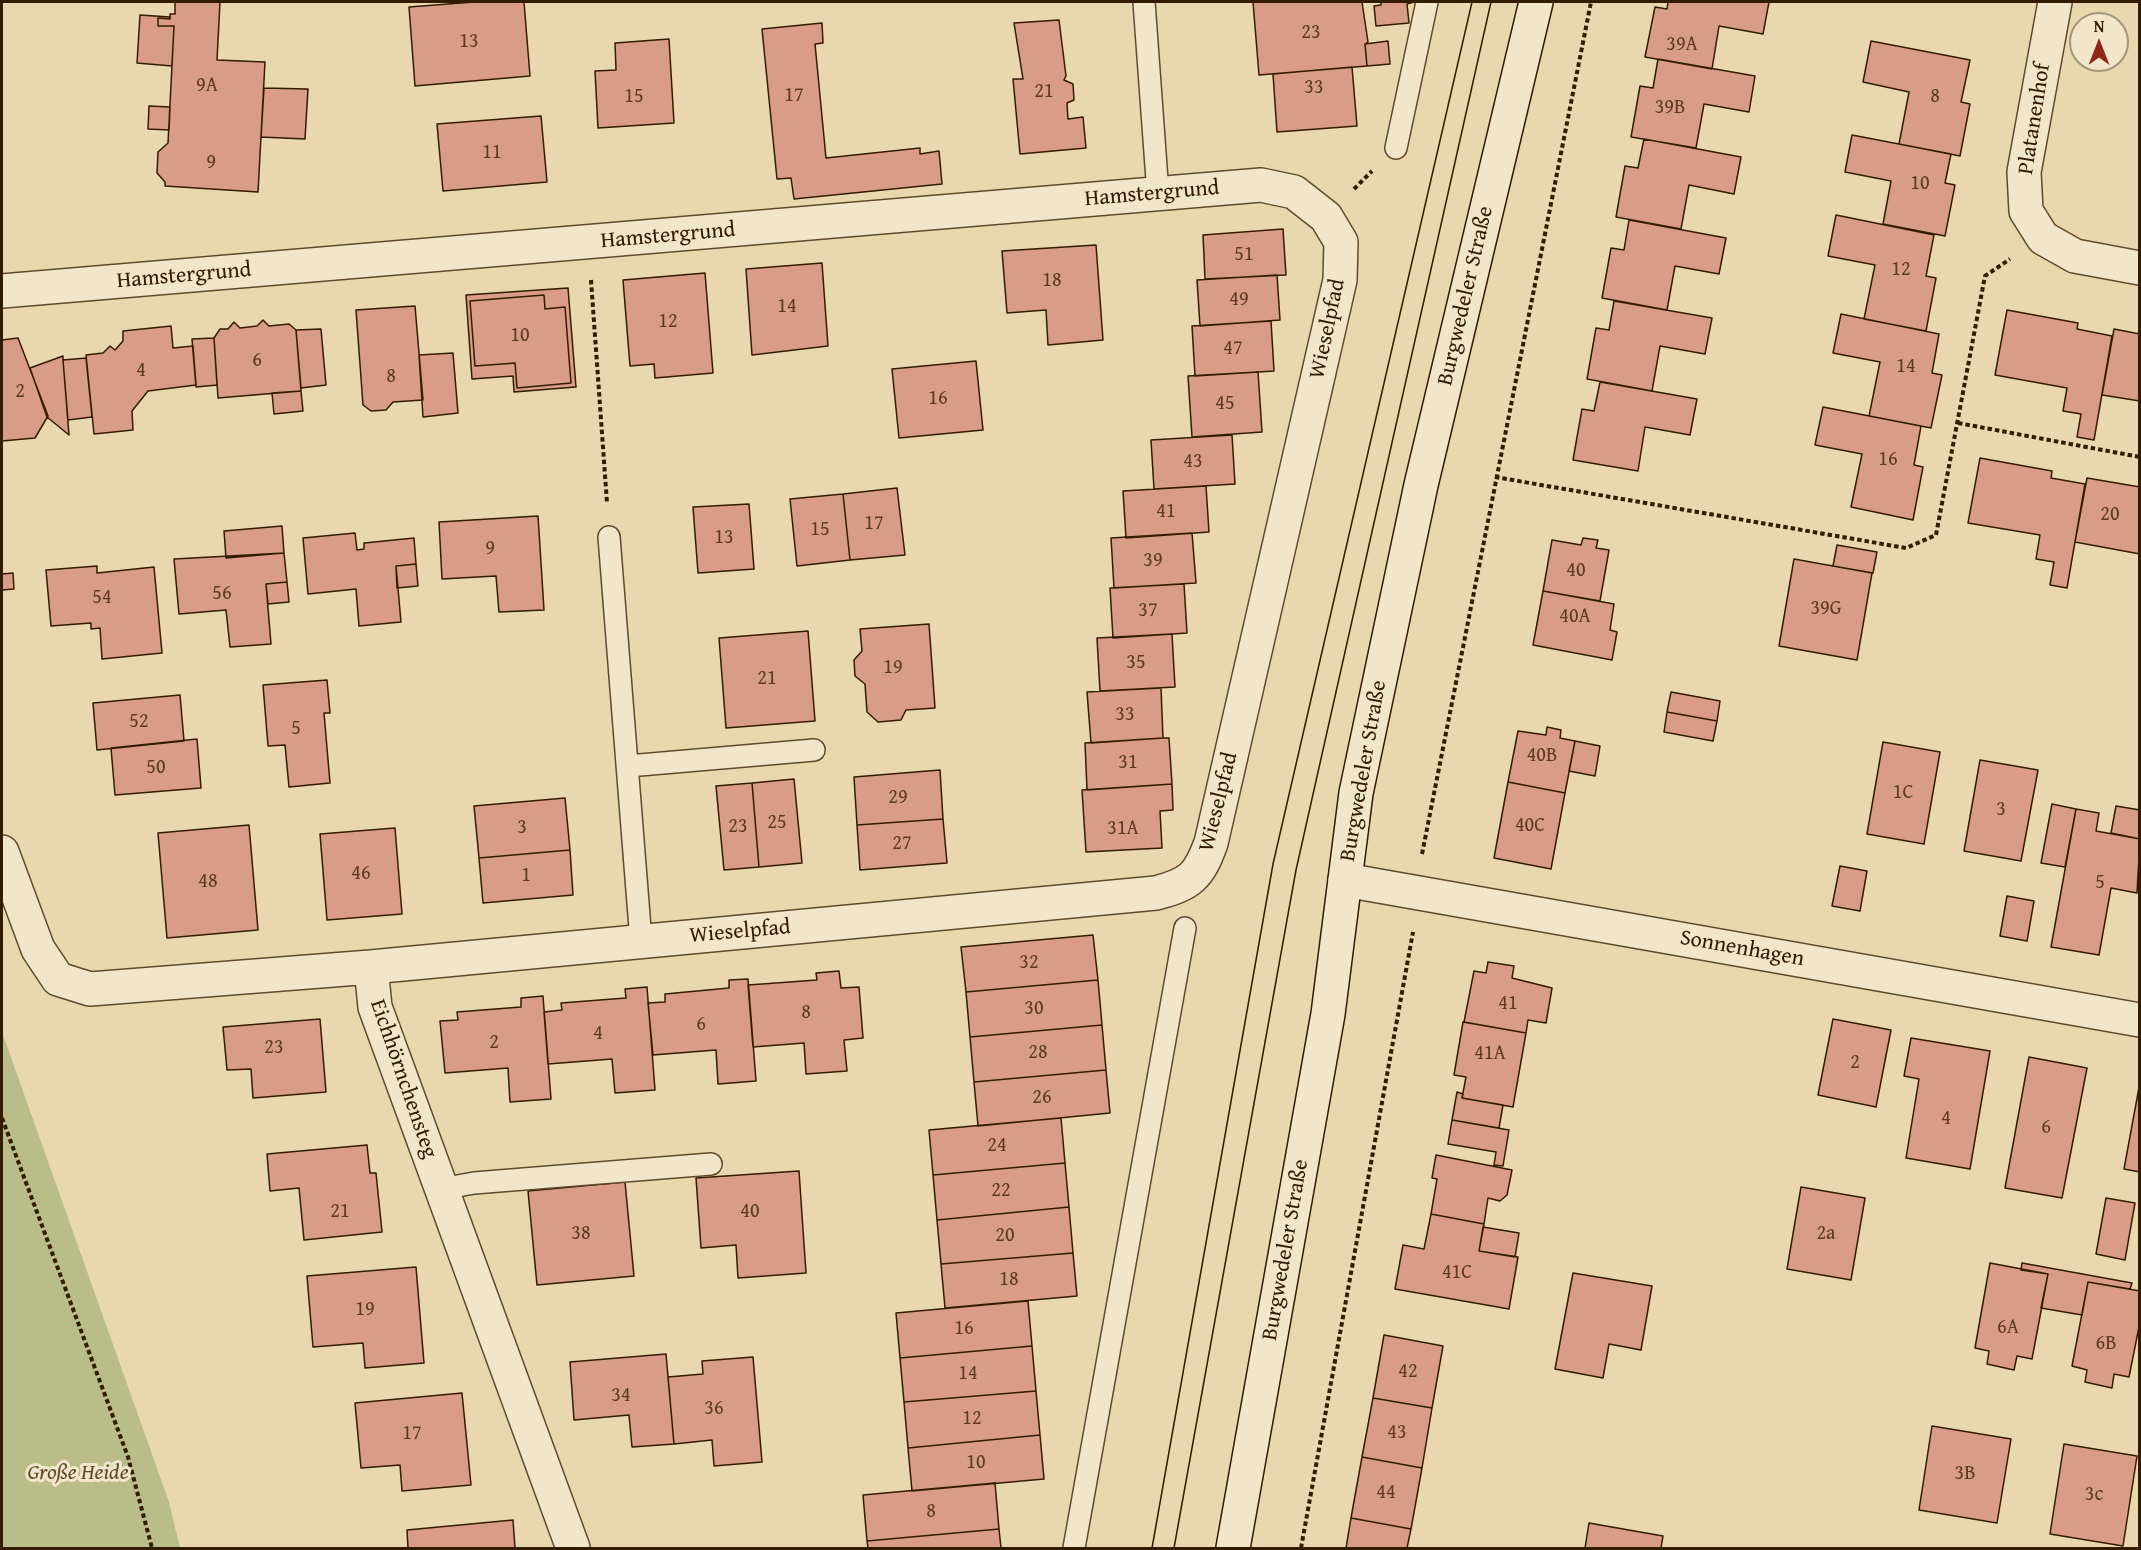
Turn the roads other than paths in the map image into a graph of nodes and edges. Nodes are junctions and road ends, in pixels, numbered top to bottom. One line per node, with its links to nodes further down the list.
1 (1144, 2): 6 (lane)
2 (1427, 2): 5 (lane)
3 (1536, 2): 14 (street, Burgwedeler Straße)
4 (2055, 2): 8 (street, Platanenhof)
5 (1396, 148)
6 (1158, 194): 7 (street, Hamstergrund); 9 (street, Hamstergrund)
7 (1326, 216): 16 (street, Wieselpfad)
8 (2139, 268)
9 (2, 291)
10 (609, 537): 12 (lane)
11 (814, 750): 12 (lane)
12 (627, 766): 16 (lane)
13 (2, 852): 17 (street, Eichhörnchensteg)
14 (1345, 880): 18 (street, Sonnenhagen); 23 (street, Burgwedeler Straße)
15 (1185, 928): 22 (lane)
16 (641, 942): 17 (street, Wieselpfad)
17 (370, 967): 20 (street, Eichhörnchensteg)
18 (2139, 1020)
19 (711, 1164): 20 (lane)
20 (441, 1189): 21 (street, Eichhörnchensteg)
21 (573, 1548)
22 (1074, 1548)
23 (1233, 1548)

